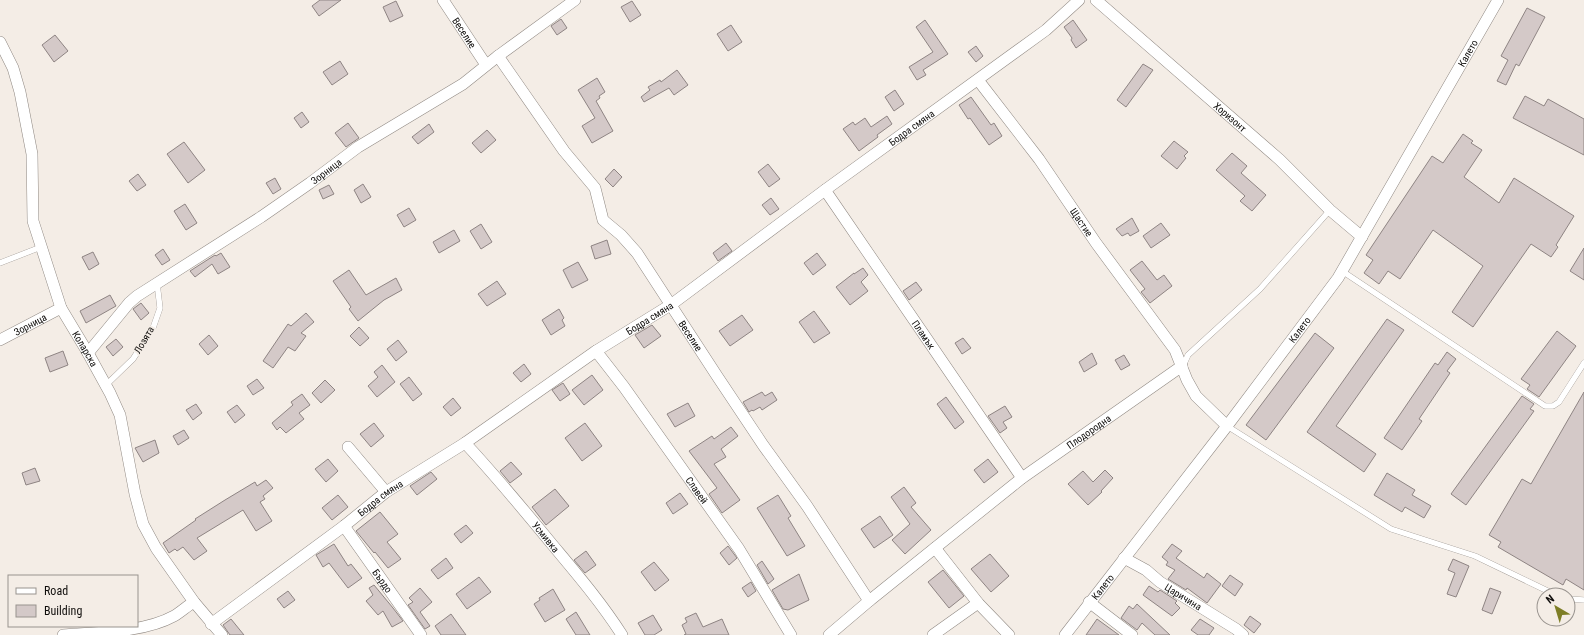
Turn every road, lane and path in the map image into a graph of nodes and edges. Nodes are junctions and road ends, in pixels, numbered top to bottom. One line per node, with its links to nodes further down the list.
1 (443, 0): 8 (street, Веселие)
2 (575, 0): 7 (street, Зорница)
3 (1080, 0): 9 (street, Бодра смяна)
4 (1096, 0): 11 (street, Хоризонт)
5 (1498, 0): 12 (street, Калето)
6 (0, 42): 13 (street, Коларска)
7 (498, 56): 8 (street, Зорница); 17 (street, Веселие)
8 (486, 65): 16 (street, Зорница)
9 (978, 80): 10 (street, Бодра смяна); 23 (street, Щастие)
10 (825, 190): 17 (street, Бодра смяна); 28 (street, Пламък)
11 (1330, 210): 12 (street, Хоризонт); 23 (lane, Плодородна)
12 (1362, 238): 15 (street, Калето)
13 (41, 247): 14 (lane); 18 (street, Коларска)
14 (0, 263)
15 (1342, 270): 22 (lane); 25 (street, Калето)
16 (157, 283): 21 (street, Зорница); 24 (lane, Лозята)
17 (672, 304): 20 (street, Бодра смяна); 34 (street, Веселие)
18 (61, 308): 19 (street, Зорница); 21 (street, Коларска)
19 (0, 340)
20 (596, 351): 26 (street, Бодра смяна); 43 (street, Славей)
21 (88, 353): 24 (street, Коларска)
22 (1584, 363)
23 (1182, 366): 25 (street, Щастие); 28 (street, Плодородна)
24 (106, 385): 35 (street, Коларска)
25 (1227, 426): 32 (street, Калето); 33 (lane)
26 (465, 443): 29 (street, Бодра смяна); 42 (street, Усмивка)
27 (348, 447): 29 (street)
28 (1022, 478): 31 (street, Плодородна)
29 (386, 492): 30 (street, Бодра смяна)
30 (344, 526): 38 (street, Бодра смяна); 41 (street, Бърдо)
31 (935, 548): 34 (street, Плодородна); 37 (street)
32 (1124, 558): 36 (street, Калето); 49 (street, Царичина)
33 (1540, 587)
34 (869, 601): 44 (street, Плодородна)
35 (194, 602): 38 (street, Коларска); 39 (street)
36 (1089, 602): 47 (street, Калето); 48 (street)
37 (978, 603): 45 (street); 46 (street)
38 (211, 624): 40 (street, Коларска)
39 (63, 635)
40 (222, 635)
41 (421, 635)
42 (622, 635)
43 (791, 635)
44 (829, 635)
45 (933, 635)
46 (1009, 635)
47 (1065, 635)
48 (1132, 635)
49 (1243, 635)

